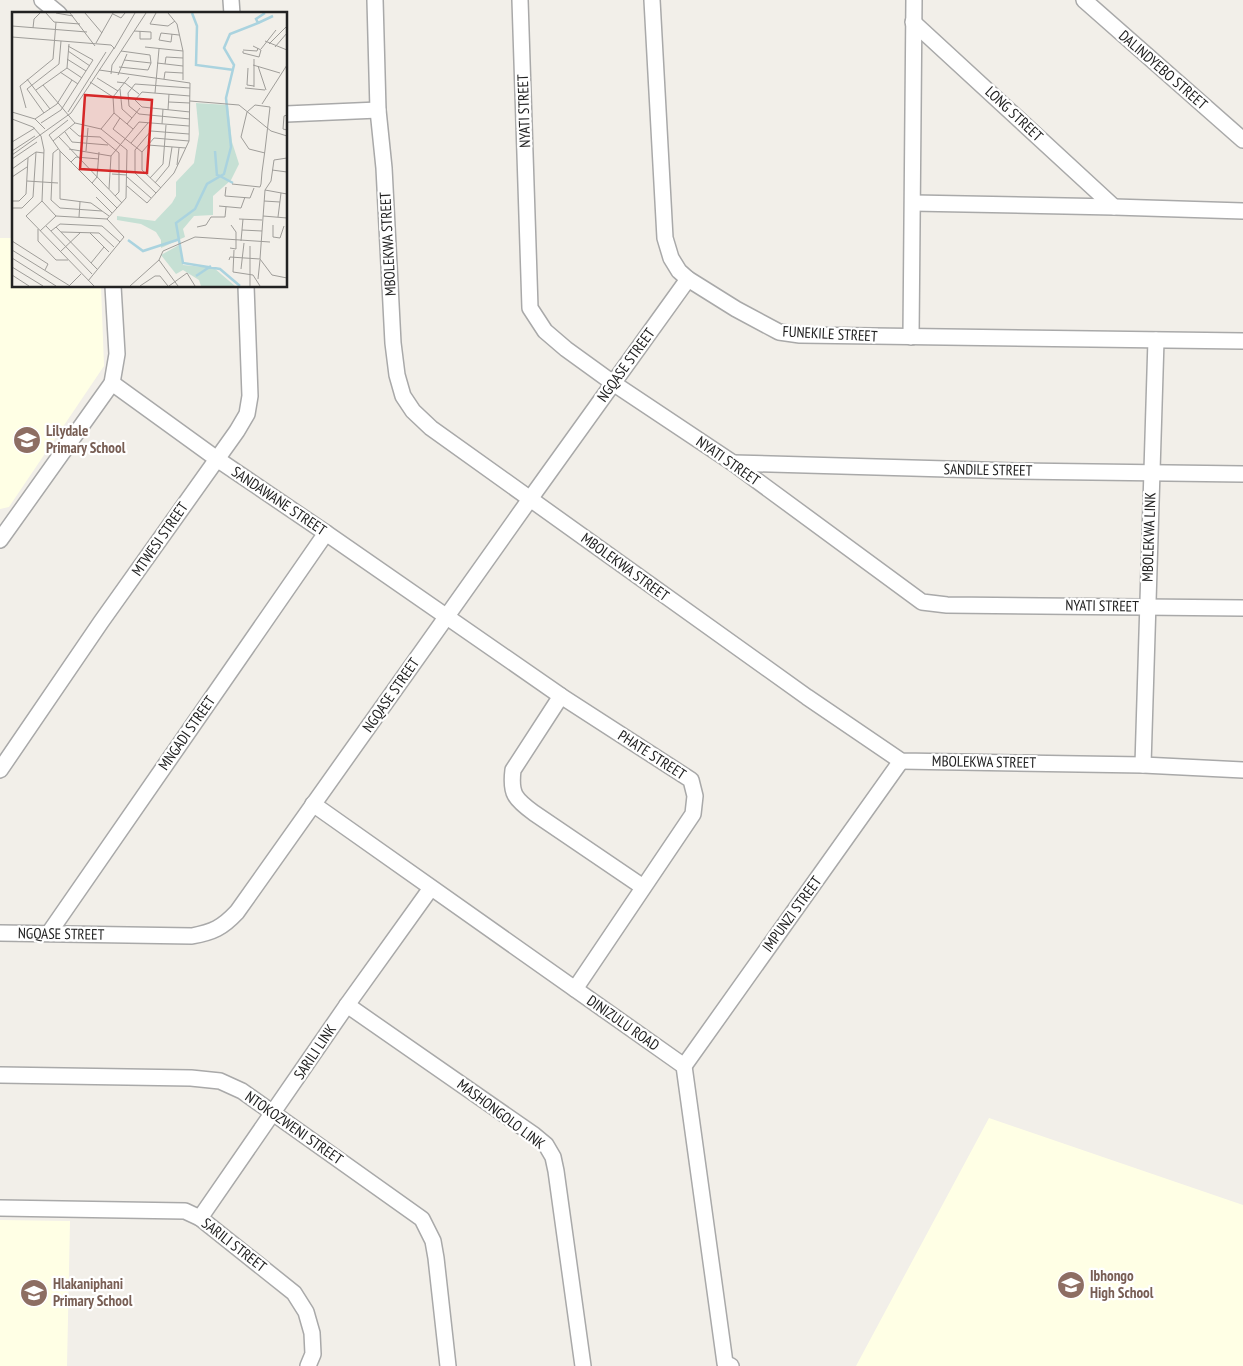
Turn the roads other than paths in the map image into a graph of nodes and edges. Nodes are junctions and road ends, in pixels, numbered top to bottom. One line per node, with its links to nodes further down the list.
1 (42, 0): 7 (street)
2 (375, 0): 9 (street, MBOLEKWA STREET)
3 (520, 0): 22 (street, NYATI STREET)
4 (652, 0): 15 (street, FUNEKILE STREET)
5 (914, 0): 8 (street)
6 (1084, 0): 11 (street, DALINDYEBO STREET)
7 (57, 12)
8 (913, 22): 12 (street); 13 (street, LONG STREET)
9 (378, 110): 10 (street); 27 (street, MBOLEKWA STREET)
10 (288, 114)
11 (1243, 140)
12 (913, 203): 13 (street); 18 (street)
13 (1114, 207): 14 (street)
14 (1243, 211)
15 (688, 279): 18 (street, FUNEKILE STREET); 22 (street, NGQASE STREET)
16 (113, 288): 21 (street)
17 (246, 288): 23 (street, MTWESI STREET)
18 (911, 337): 19 (street, FUNEKILE STREET)
19 (1156, 340): 20 (street, FUNEKILE STREET); 25 (street, MBOLEKWA LINK)
20 (1243, 341)
21 (112, 383): 23 (street, SANDAWANE STREET); 28 (street)
22 (613, 384): 24 (street, NYATI STREET); 27 (street, NGQASE STREET)
23 (217, 459): 29 (street, SANDAWANE STREET); 37 (street, MTWESI STREET)
24 (733, 463): 25 (street, SANDILE STREET); 31 (street, NYATI STREET)
25 (1151, 472): 26 (street, SANDILE STREET); 31 (street, MBOLEKWA LINK)
26 (1243, 474)
27 (530, 498): 33 (street, NGQASE STREET); 35 (street, MBOLEKWA STREET)
28 (5, 526): 30 (street)
29 (326, 533): 33 (street, SANDAWANE STREET); 43 (street, MNGADI STREET)
30 (0, 540)
31 (1147, 607): 32 (street, NYATI STREET); 36 (street, MBOLEKWA LINK)
32 (1243, 608)
33 (446, 616): 34 (street, PHATE STREET); 39 (street, NGQASE STREET)
34 (561, 696): 40 (street); 40 (street, PHATE STREET)
35 (901, 761): 36 (street, MBOLEKWA STREET); 46 (street, IMPUNZI STREET)
36 (1144, 764): 38 (street, MBOLEKWA STREET)
37 (0, 770)
38 (1243, 770)
39 (312, 804): 41 (street, DINIZULU ROAD); 43 (street, NGQASE STREET)
40 (643, 887): 44 (street, PHATE STREET)
41 (431, 888): 44 (street, DINIZULU ROAD); 45 (street, SARILI LINK)
42 (0, 933): 43 (street, NGQASE STREET)
43 (49, 933)
44 (575, 989): 46 (street, DINIZULU ROAD)
45 (347, 1005): 48 (street, SARILI LINK); 54 (street, MASHONGOLO LINK)
46 (684, 1066): 51 (street)
47 (0, 1075): 48 (street, NTOKOZWENI STREET)
48 (274, 1113): 50 (street, SARILI LINK); 53 (street, NTOKOZWENI STREET)
49 (0, 1208): 50 (street, SARILI STREET)
50 (200, 1218): 52 (street, SARILI STREET)
51 (726, 1365)
52 (308, 1366)
53 (448, 1366)
54 (583, 1366)

